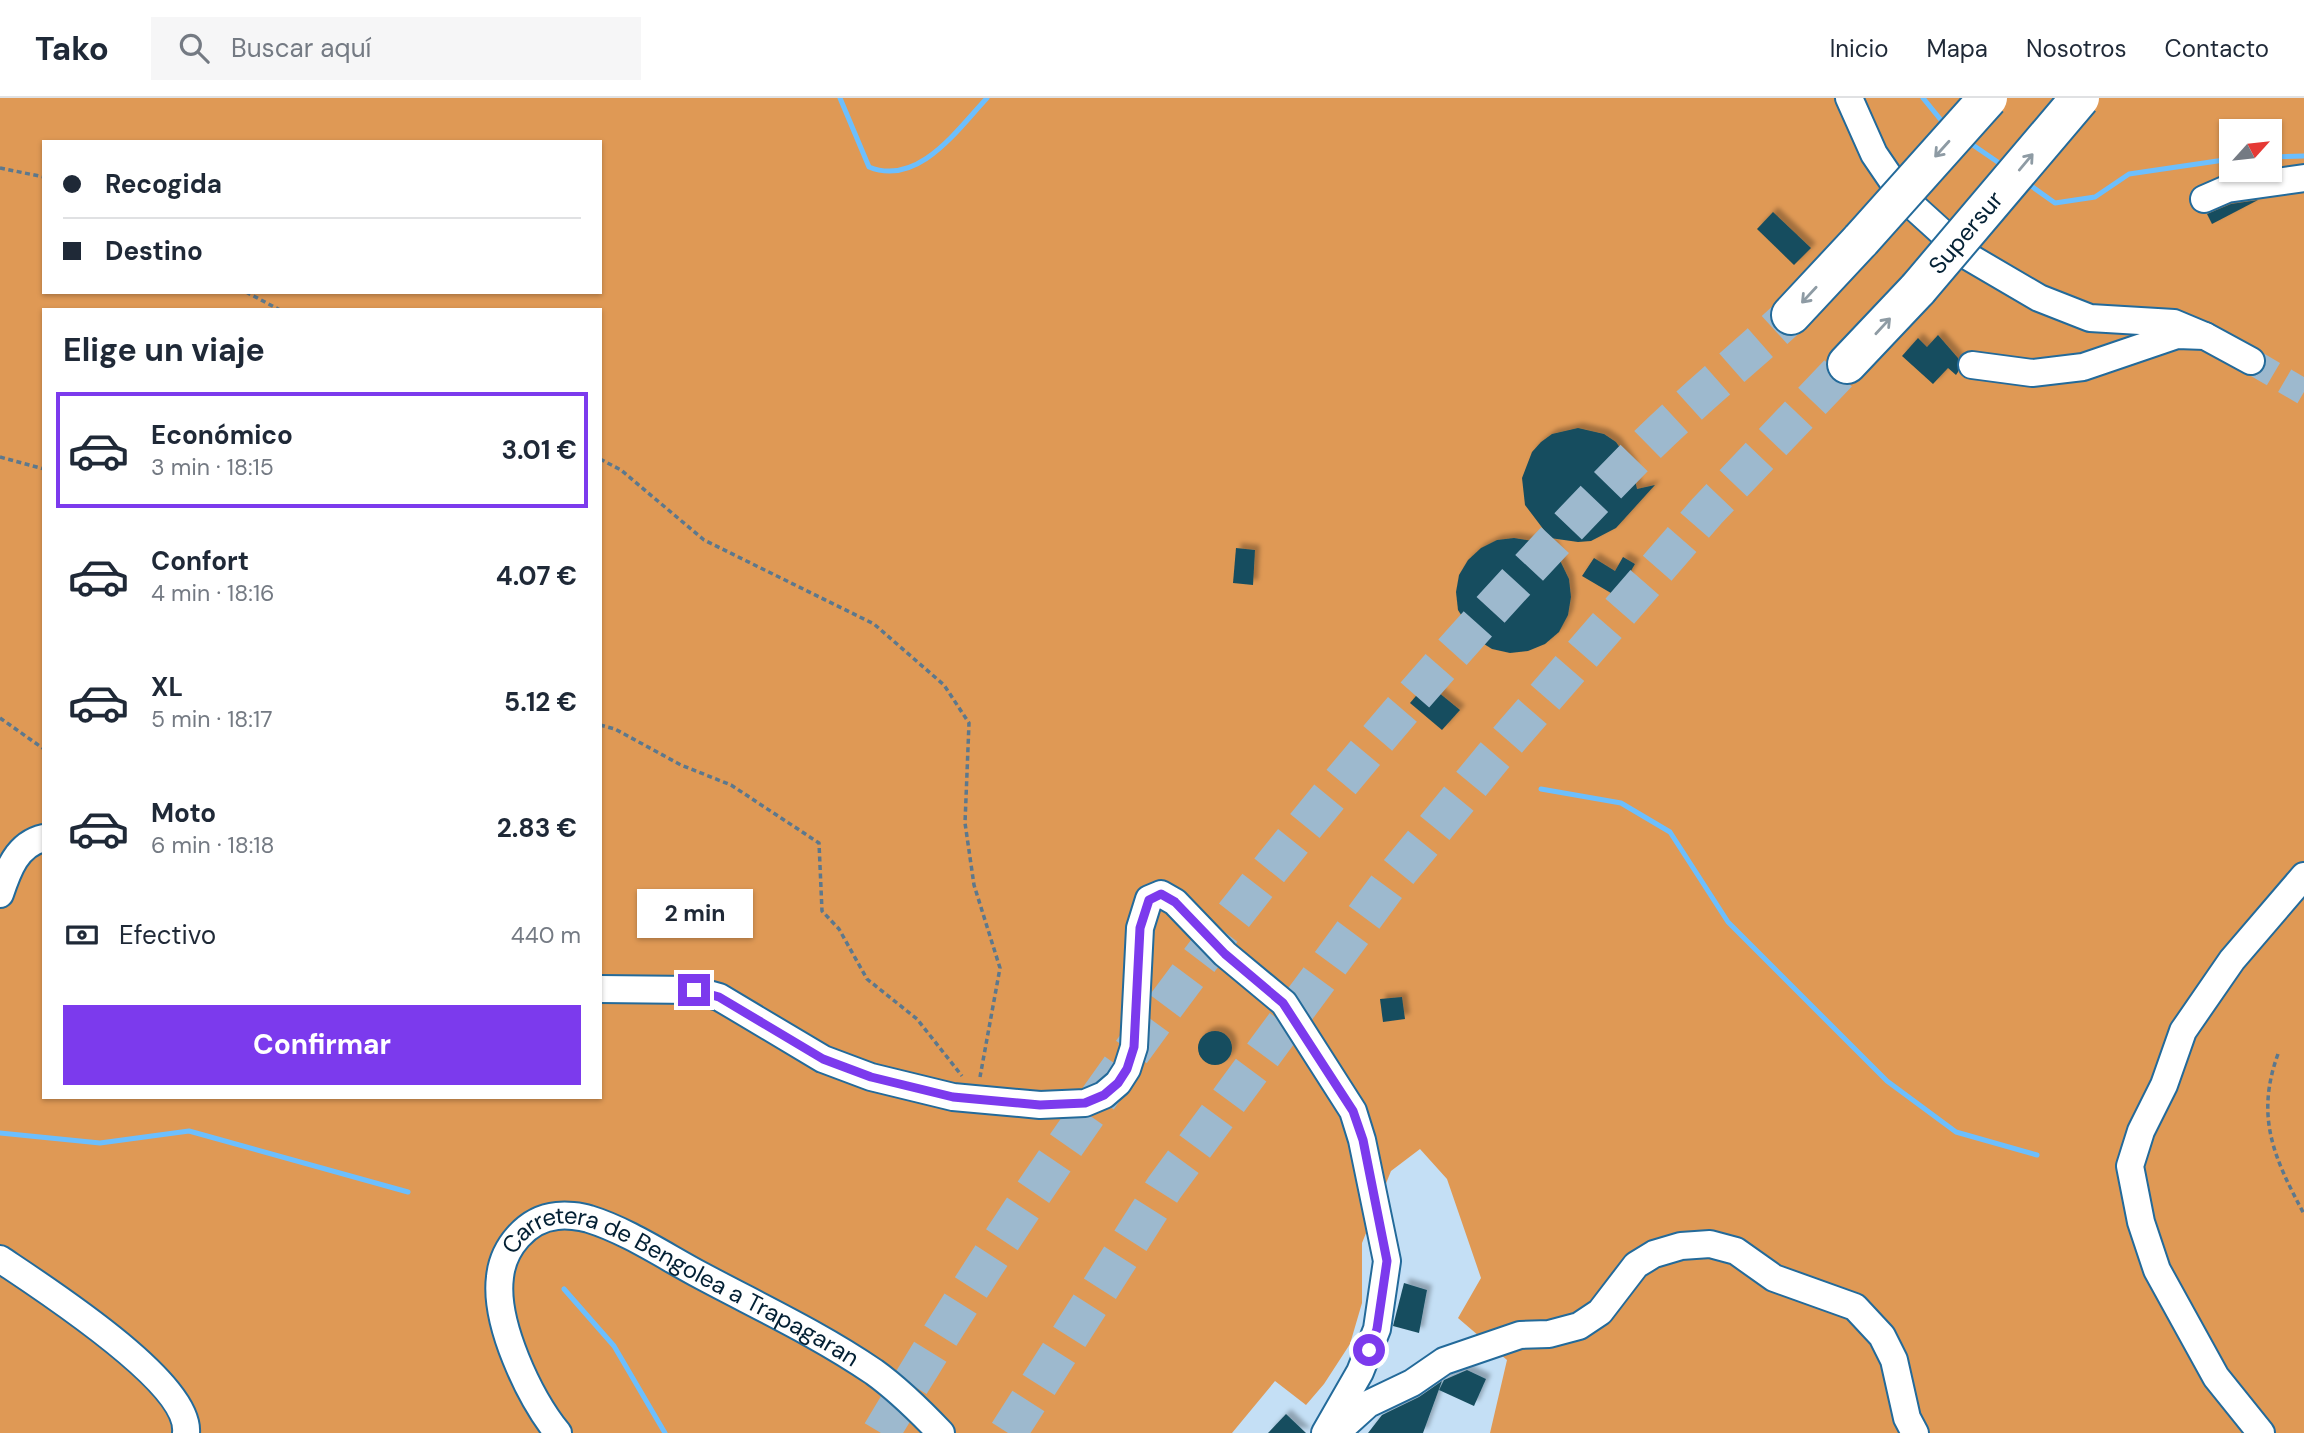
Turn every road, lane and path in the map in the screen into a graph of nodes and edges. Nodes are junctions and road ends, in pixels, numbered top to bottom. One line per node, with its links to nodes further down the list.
1 (1849, 98): 11 (street)
2 (1988, 98): 10 (highway, one-way to 10, bridge)
3 (2080, 98): 13 (highway, Supersur, one-way to 3, bridge)
4 (0, 168): 5 (path)
5 (42, 177)
6 (2304, 178): 7 (street)
7 (2204, 199)
8 (250, 294): 9 (path)
9 (276, 308)
10 (1791, 315)
11 (2205, 336): 12 (street); 14 (street)
12 (2251, 361)
13 (1847, 364)
14 (1972, 365)
15 (0, 457): 17 (path)
16 (602, 459): 26 (path)
17 (42, 468)
18 (0, 718): 20 (path)
19 (602, 726): 26 (path)
20 (42, 749)
21 (42, 838): 23 (street)
22 (2304, 876): 35 (street)
23 (0, 894)
24 (602, 989): 26 (street)
25 (2278, 1054): 27 (path)
26 (977, 1097): 32 (street)
27 (2304, 1214)
28 (0, 1259): 29 (street)
29 (186, 1433)
30 (558, 1433): 31 (street, Carretera de Bengolea a Trapagaran)
31 (941, 1433)
32 (1325, 1433)
33 (1336, 1433): 34 (street)
34 (1915, 1433)
35 (2260, 1433)

